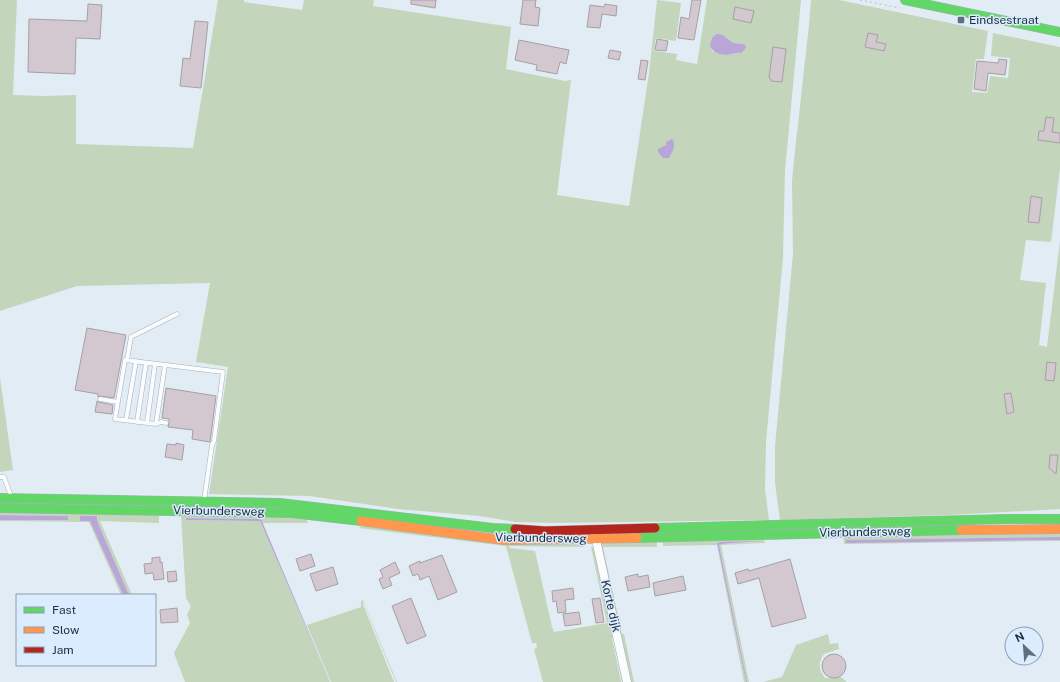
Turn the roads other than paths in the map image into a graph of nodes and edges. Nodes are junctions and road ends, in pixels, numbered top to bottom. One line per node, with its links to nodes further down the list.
1 (905, 0): 2 (street)
2 (1060, 32)
3 (177, 314): 4 (lane)
4 (127, 360): 5 (lane); 10 (lane)
5 (136, 362): 6 (lane); 11 (lane)
6 (146, 363): 7 (lane); 12 (lane)
7 (155, 364): 8 (lane); 13 (lane)
8 (165, 365): 15 (lane); 19 (lane)
9 (100, 399): 10 (lane)
10 (118, 402): 11 (lane)
11 (126, 420): 12 (lane)
12 (137, 422): 13 (lane)
13 (146, 423): 15 (lane)
14 (166, 423): 15 (lane)
15 (156, 424)
16 (0, 477): 18 (lane)
17 (0, 498): 18 (street, Vierbundersweg)
18 (12, 499): 19 (street, Vierbundersweg)
19 (204, 501): 23 (street, Vierbundersweg)
20 (0, 508): 23 (street, Vierbundersweg)
21 (1060, 519): 23 (street, Vierbundersweg)
22 (1060, 529): 23 (street, Vierbundersweg)
23 (595, 535): 24 (street, Korte dijk)
24 (627, 682)

